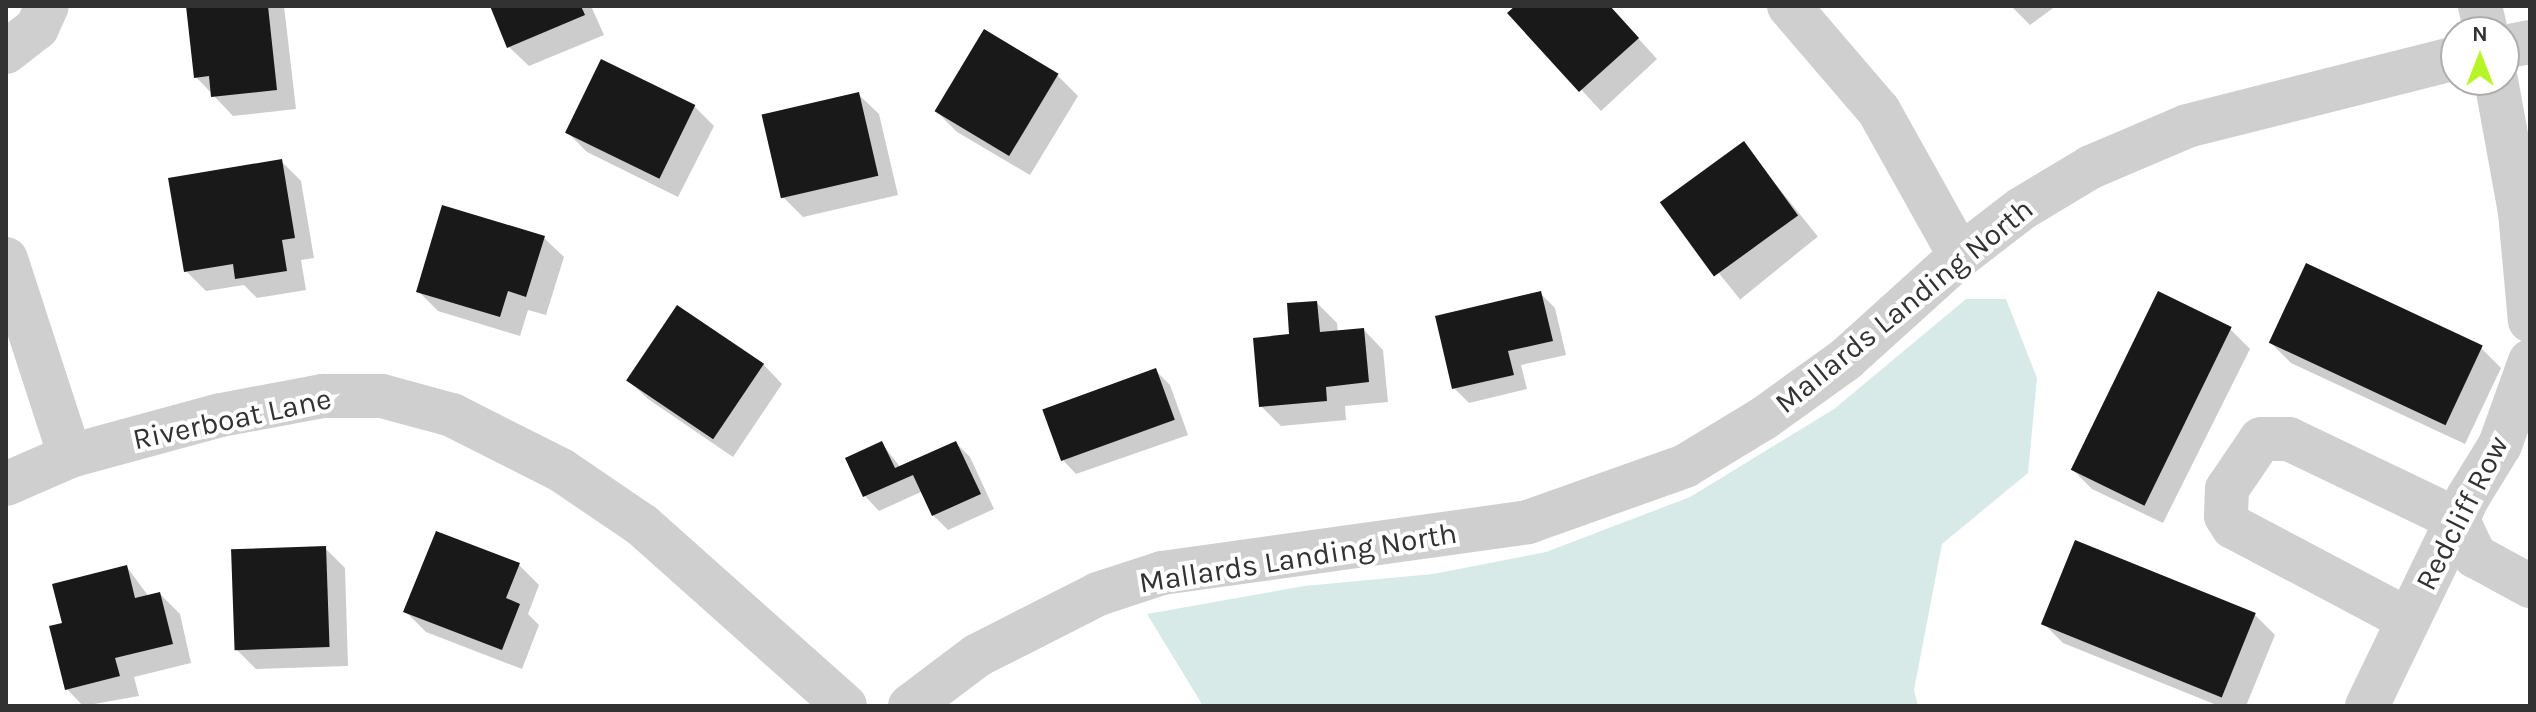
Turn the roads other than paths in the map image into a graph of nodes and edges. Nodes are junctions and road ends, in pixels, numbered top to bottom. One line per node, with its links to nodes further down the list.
1 (47, 6): 3 (street)
2 (1789, 6): 6 (street)
3 (6, 52)
4 (2440, 62): 6 (street, Mallards Landing North)
5 (2499, 96): 8 (street)
6 (1960, 256): 17 (street, Mallards Landing North)
7 (6, 259): 11 (street)
8 (2530, 321)
9 (2530, 361): 10 (street, Redcliff Row)
10 (2515, 453): 13 (street, Redcliff Row)
11 (70, 456): 12 (street, Riverboat Lane); 16 (street, Riverboat Lane)
12 (6, 484)
13 (2458, 520): 14 (street); 15 (street, Redcliff Row); 15 (street)
14 (2530, 586)
15 (2407, 619): 18 (street, Redcliff Row)
16 (845, 706)
17 (910, 706)
18 (2367, 706)

